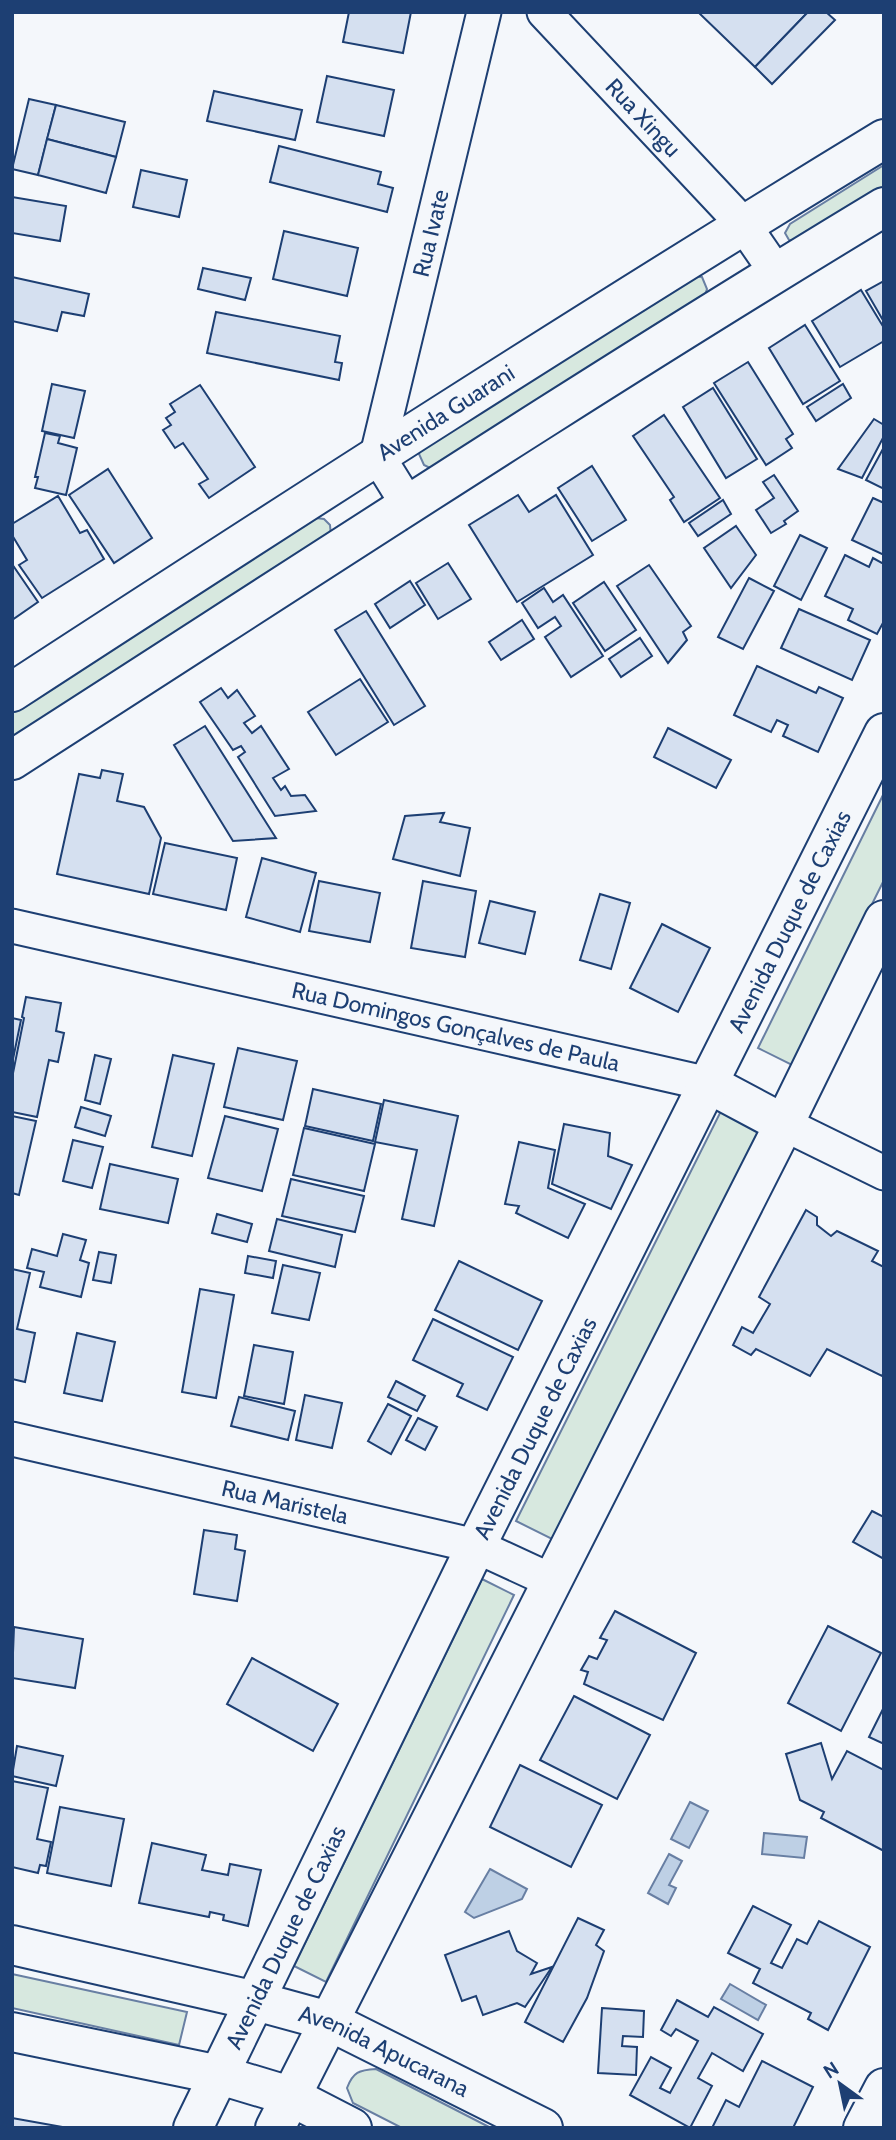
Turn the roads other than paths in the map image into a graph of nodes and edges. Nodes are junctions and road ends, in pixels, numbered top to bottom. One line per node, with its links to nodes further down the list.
1 (484, 12): 7 (street, Rua Ivate)
2 (544, 12): 5 (street, Rua Xingu)
3 (884, 138): 5 (street, Avenida Guarani)
4 (884, 207): 6 (street)
5 (743, 224): 6 (street, Rua Xingu); 7 (street, Avenida Guarani)
6 (776, 272): 8 (street)
7 (377, 455): 8 (street); 9 (street, Avenida Guarani)
8 (408, 505): 11 (street)
9 (12, 692)
10 (884, 733): 14 (street, Avenida Duque de Caxias)
11 (12, 760)
12 (884, 920): 15 (street)
13 (12, 926): 14 (street, Rua Domingos Gonçalves de Paula)
14 (709, 1084): 15 (street, Rua Domingos Gonçalves de Paula); 18 (street, Avenida Duque de Caxias)
15 (784, 1124): 16 (street, Rua Domingos Gonçalves de Paula); 19 (street)
16 (884, 1173)
17 (12, 1439): 18 (street, Rua Maristela)
18 (476, 1546): 19 (street, Rua Maristela); 21 (street, Avenida Duque de Caxias)
19 (552, 1581): 22 (street)
20 (12, 1945): 21 (street, Avenida Apucarana)
21 (256, 2001): 22 (street, Avenida Apucarana); 24 (street, Avenida Duque de Caxias)
22 (329, 2021): 26 (street); 29 (street, Avenida Apucarana)
23 (12, 2032): 24 (street)
24 (220, 2075): 26 (street); 27 (street, Avenida Duque de Caxias)
25 (884, 2088): 30 (street)
26 (282, 2112): 28 (street)
27 (193, 2128)
28 (352, 2128)
29 (543, 2128)
30 (863, 2128)

